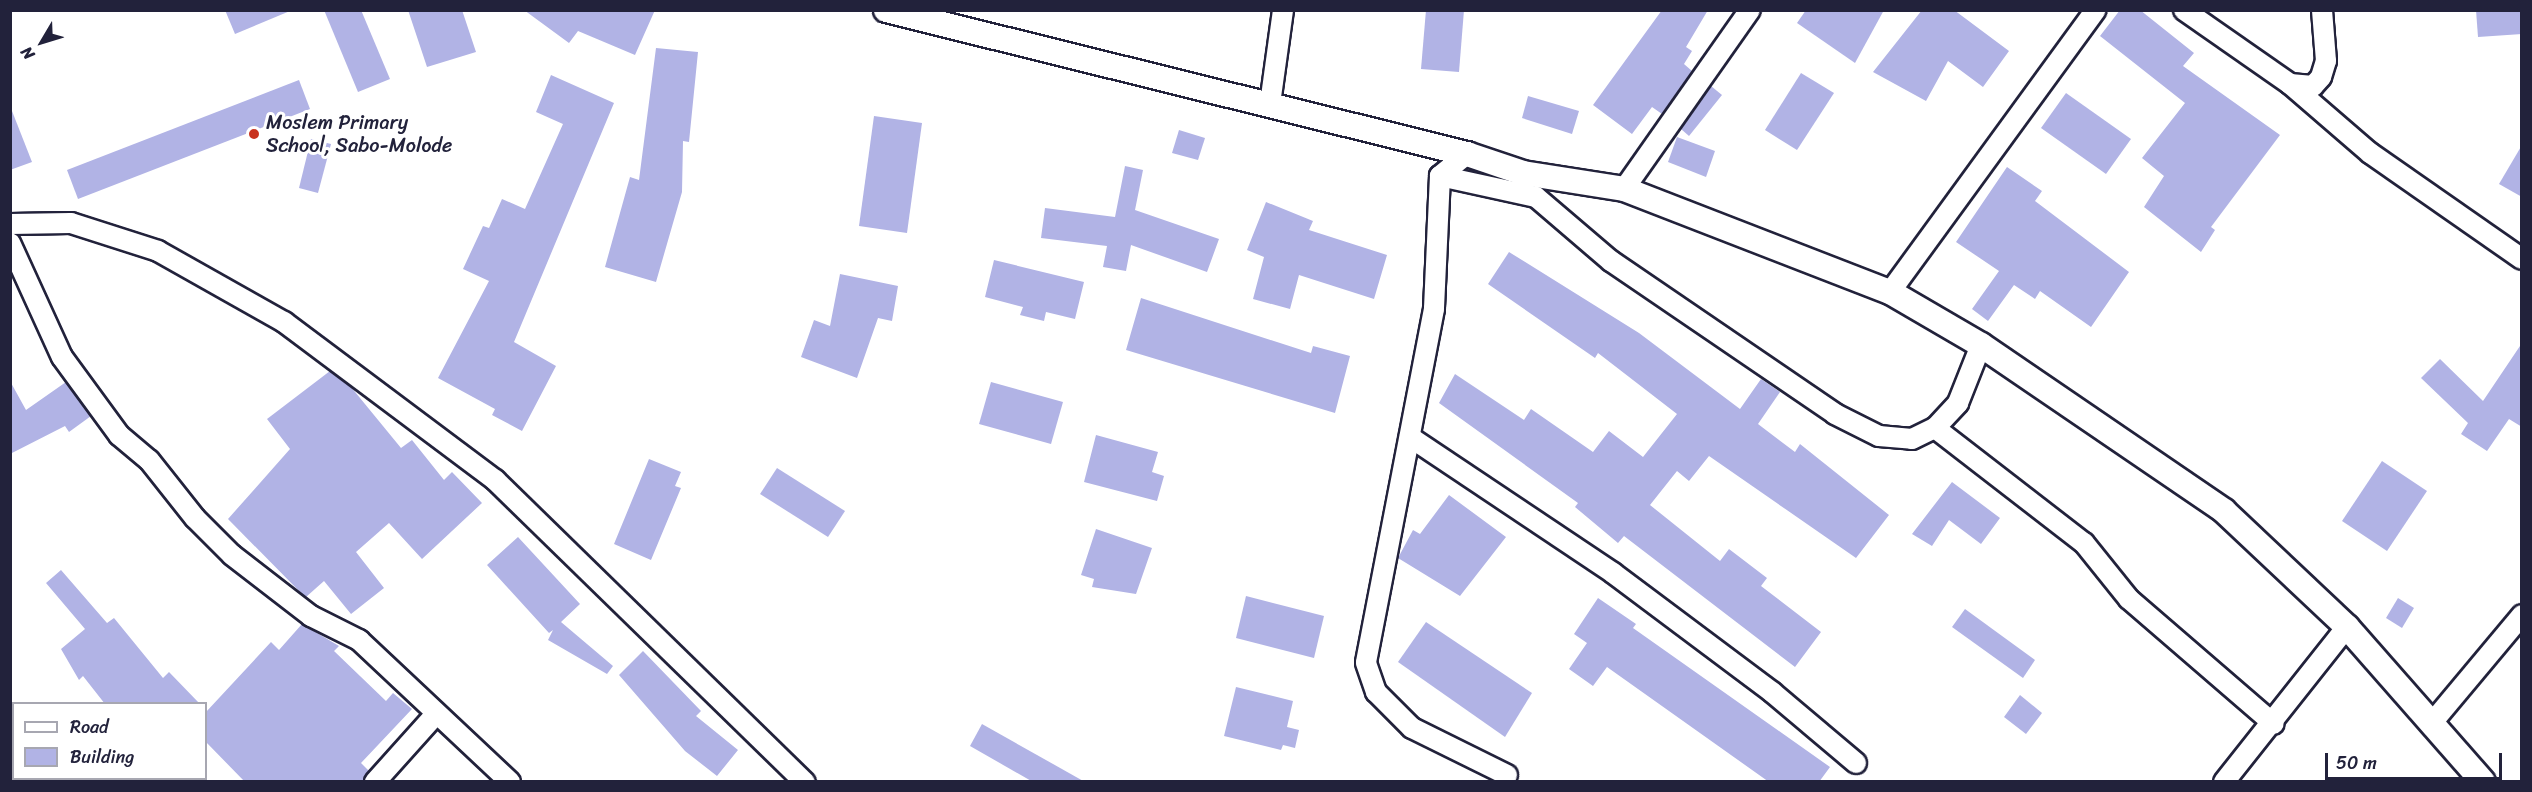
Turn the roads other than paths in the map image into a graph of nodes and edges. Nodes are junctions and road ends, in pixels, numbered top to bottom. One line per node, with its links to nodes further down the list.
1 (886, 10): 8 (street)
2 (1283, 10): 8 (street)
3 (1750, 10): 11 (street)
4 (2096, 10): 15 (street)
5 (2184, 10): 7 (street)
6 (2322, 10): 7 (street)
7 (2290, 84): 14 (street)
8 (1270, 104): 9 (street)
9 (1467, 154): 10 (street); 11 (street)
10 (1440, 176): 17 (street); 18 (street)
11 (1624, 189): 15 (street)
12 (10, 224): 28 (street)
13 (10, 243): 21 (street)
14 (2522, 259)
15 (1890, 292): 16 (street)
16 (1981, 345): 17 (street); 20 (street)
17 (1935, 428): 22 (street)
18 (1410, 437): 24 (street); 25 (street)
19 (2522, 615): 23 (street)
20 (2347, 627): 22 (street); 23 (street)
21 (436, 714): 26 (street); 27 (street)
22 (2274, 724): 29 (street)
23 (2431, 724): 30 (street)
24 (1856, 763)
25 (1507, 775)
26 (375, 782)
27 (510, 782)
28 (805, 782)
29 (2224, 782)
30 (2483, 782)

